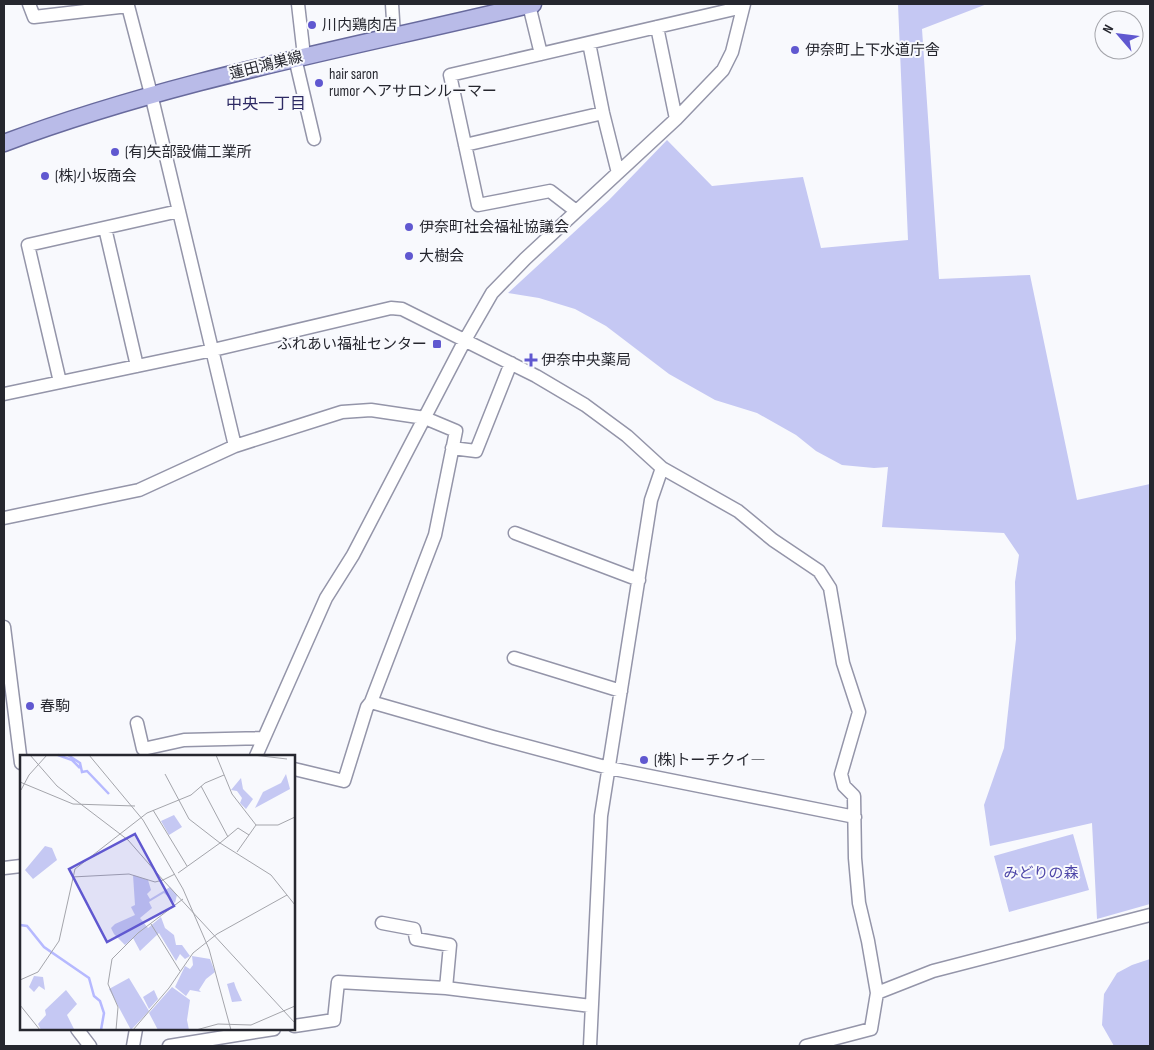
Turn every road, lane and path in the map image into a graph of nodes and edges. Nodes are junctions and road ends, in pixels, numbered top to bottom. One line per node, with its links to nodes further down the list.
1 (29, 4): 11 (street)
2 (298, 4): 10 (street)
3 (392, 4): 7 (street)
4 (531, 4): 7 (main road, 蓮田鴻巣線); 9 (street)
5 (744, 5): 6 (street); 13 (street)
6 (657, 27): 8 (street); 13 (street)
7 (394, 36): 10 (main road, 蓮田鴻巣線)
8 (589, 43): 9 (street); 12 (street)
9 (541, 54): 16 (street)
10 (300, 57): 11 (main road, 蓮田鴻巣線); 14 (street)
11 (151, 94): 15 (main road, 蓮田鴻巣線); 18 (street)
12 (603, 113): 16 (street); 17 (street)
13 (676, 119): 17 (street)
14 (314, 139)
15 (4, 143)
16 (465, 145): 19 (street)
17 (618, 173): 19 (street)
18 (179, 211): 20 (street); 22 (street)
19 (576, 211): 21 (street)
20 (105, 228): 24 (street); 25 (street)
21 (464, 340): 22 (street); 23 (street); 27 (street)
22 (214, 350): 24 (street); 28 (street)
23 (511, 363): 29 (street); 30 (street)
24 (137, 366): 25 (street)
25 (60, 382): 26 (street)
26 (4, 394)
27 (425, 418): 28 (street); 29 (street); 39 (street)
28 (236, 446): 31 (street)
29 (452, 448): 37 (street)
30 (662, 468): 33 (street); 44 (street)
31 (4, 518)
32 (515, 533): 33 (street)
33 (639, 580): 36 (street)
34 (4, 627): 40 (street)
35 (514, 658): 36 (street)
36 (621, 691): 42 (street)
37 (371, 702): 42 (street); 43 (street)
38 (138, 723): 39 (street)
39 (264, 738): 41 (street)
40 (20, 755)
41 (256, 755)
42 (610, 768): 44 (street); 51 (street)
43 (295, 769)
44 (854, 817): 50 (street)
45 (20, 866): 46 (street)
46 (4, 868)
47 (1150, 915): 50 (street)
48 (382, 923): 49 (street)
49 (446, 988): 51 (street); 52 (street)
50 (877, 993): 61 (street)
51 (591, 1006): 60 (street)
52 (295, 1026)
53 (77, 1030): 57 (street)
54 (136, 1030): 58 (street)
55 (269, 1030): 56 (street)
56 (210, 1042): 59 (street)
57 (84, 1044)
58 (133, 1046)
59 (169, 1046)
60 (590, 1046)
61 (813, 1046)

